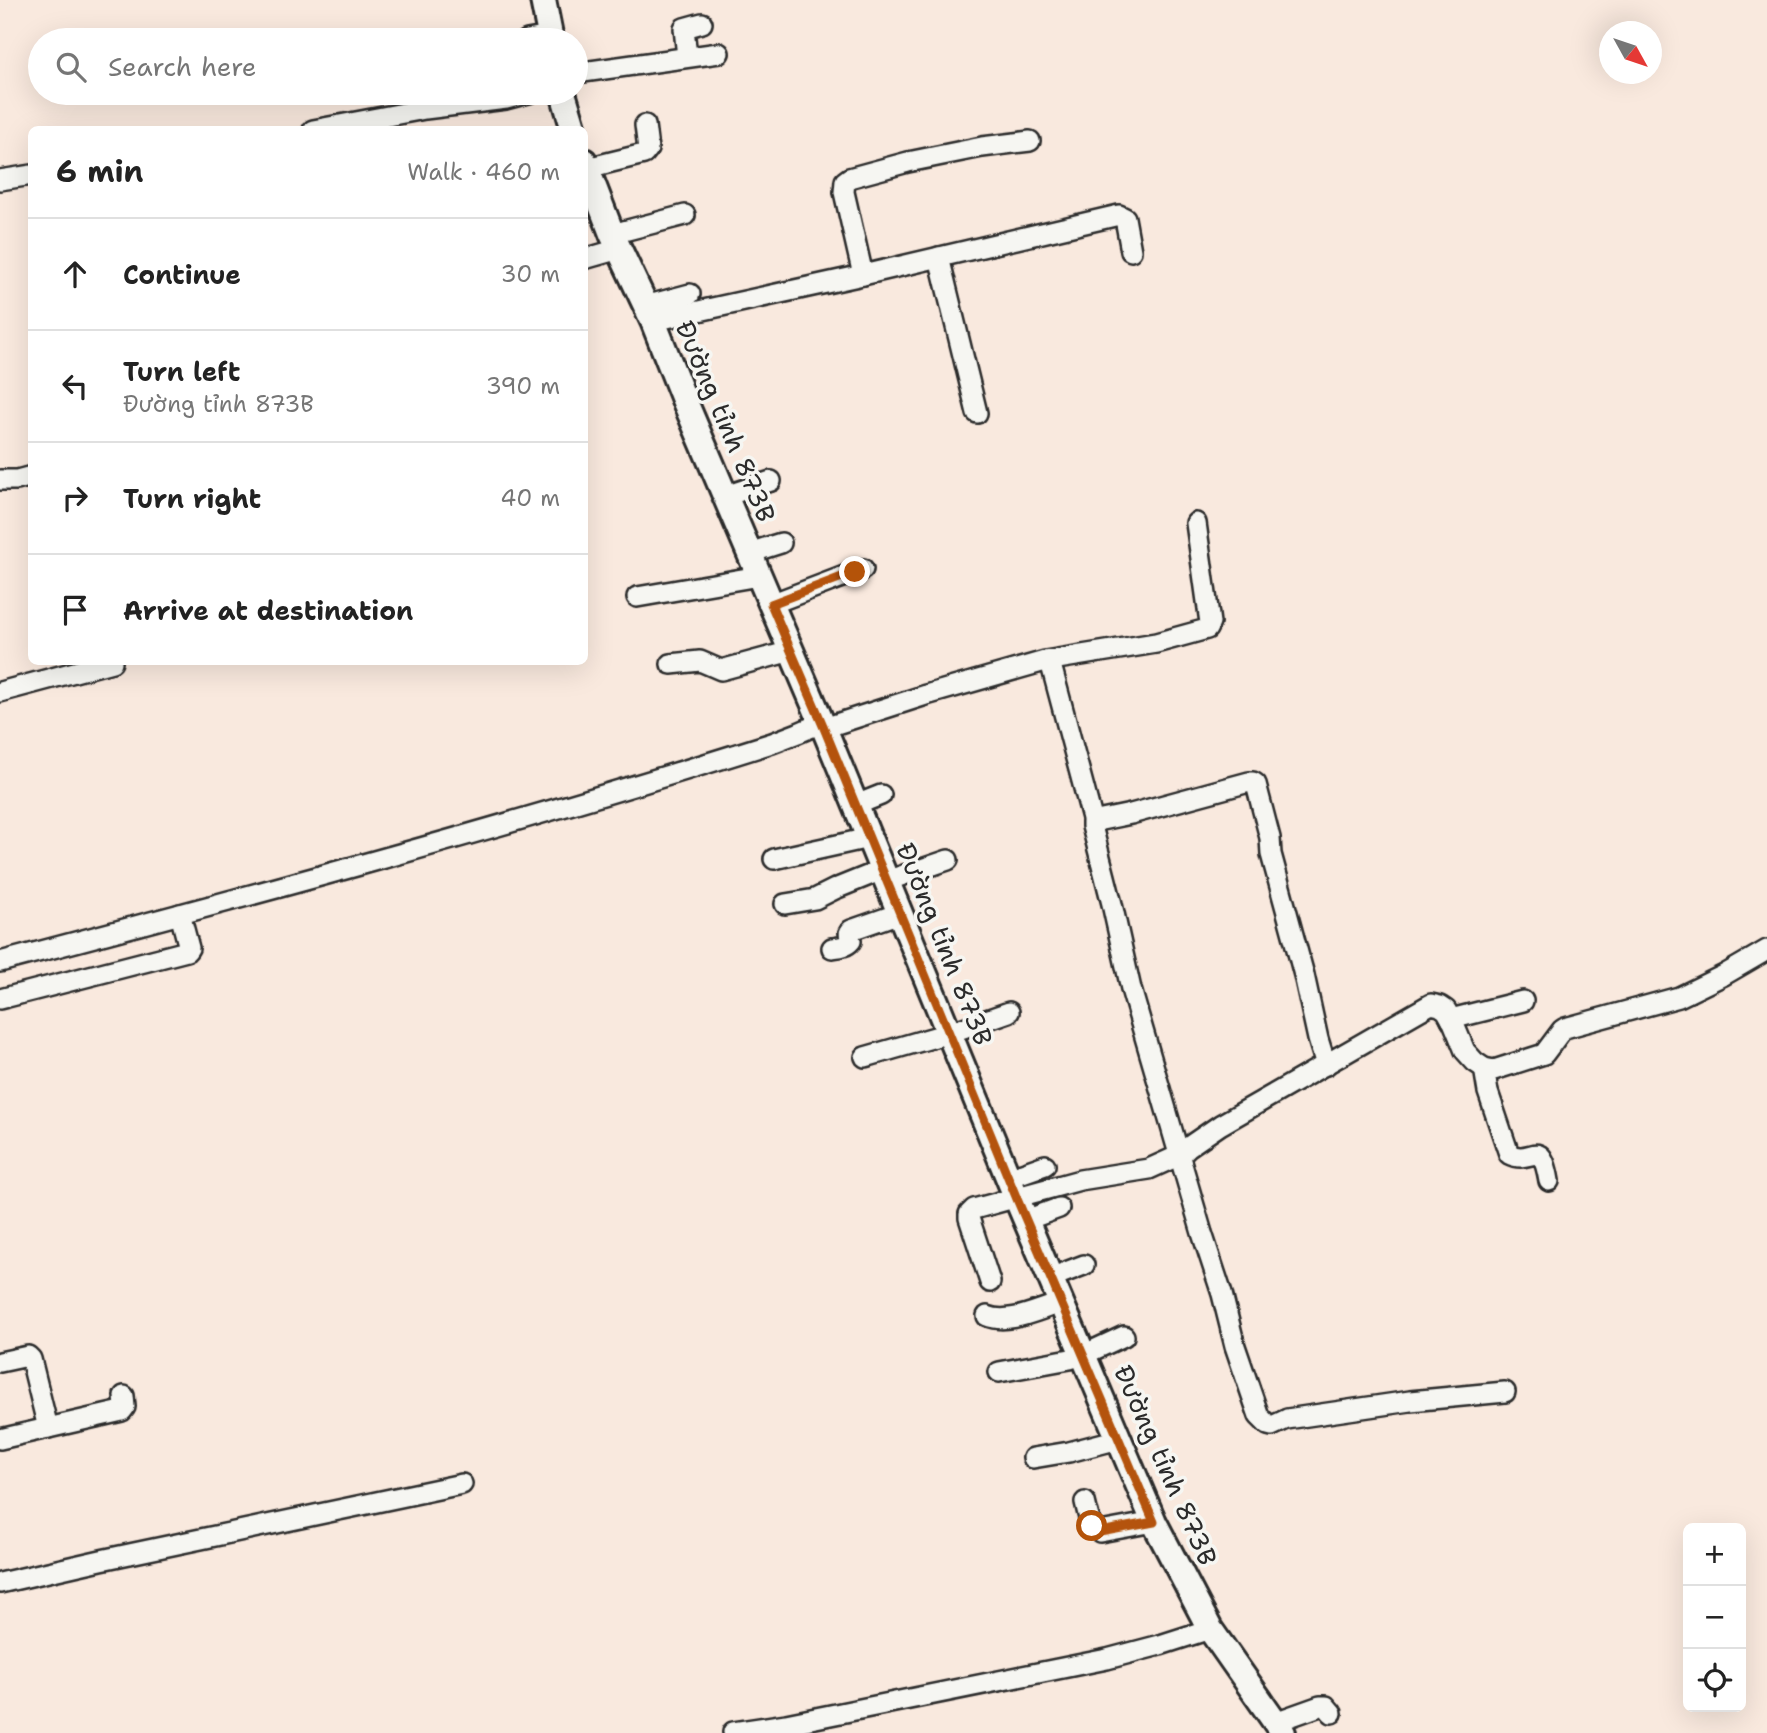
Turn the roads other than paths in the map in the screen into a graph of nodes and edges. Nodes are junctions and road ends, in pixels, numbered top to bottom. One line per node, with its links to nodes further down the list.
1 (543, 0): 3 (main road)
2 (702, 23): 5 (street)
3 (543, 28)
4 (719, 53): 5 (street)
5 (687, 57): 6 (street)
6 (588, 71)
7 (457, 105): 10 (street)
8 (567, 105): 11 (main road)
9 (645, 125): 13 (street)
10 (334, 126)
11 (573, 126)
12 (1030, 141): 22 (street)
13 (588, 164)
14 (588, 169): 18 (main road, Đường tỉnh 873B)
15 (28, 176): 16 (street)
16 (0, 180)
17 (685, 215): 18 (street)
18 (616, 241): 20 (street); 24 (main road, Đường tỉnh 873B)
19 (1131, 251): 21 (street)
20 (588, 257)
21 (939, 257): 22 (street); 25 (street)
22 (863, 275): 24 (street)
23 (690, 294): 24 (street)
24 (649, 313): 29 (main road, Đường tỉnh 873B)
25 (977, 414)
26 (28, 477): 27 (street)
27 (0, 480)
28 (771, 481): 29 (street)
29 (725, 496): 32 (main road, Đường tỉnh 873B)
30 (1196, 523): 37 (street)
31 (781, 543): 32 (street)
32 (754, 565): 34 (street); 35 (main road, Đường tỉnh 873B)
33 (863, 569): 35 (street)
34 (637, 597)
35 (771, 604): 36 (main road, Đường tỉnh 873B)
36 (791, 651): 38 (street); 41 (main road, Đường tỉnh 873B)
37 (1050, 661): 41 (street); 44 (street)
38 (671, 664)
39 (101, 665): 40 (street)
40 (0, 692)
41 (814, 728): 43 (main road, Đường tỉnh 873B); 51 (street)
42 (881, 796): 43 (street)
43 (856, 806): 45 (main road, Đường tỉnh 873B)
44 (1093, 822): 61 (street); 63 (street)
45 (869, 838): 46 (street); 48 (main road, Đường tỉnh 873B)
46 (774, 859)
47 (948, 860): 48 (street)
48 (884, 875): 49 (street); 50 (main road, Đường tỉnh 873B)
49 (785, 904)
50 (900, 913): 52 (street); 59 (main road, Đường tỉnh 873B)
51 (180, 914): 54 (street); 55 (street)
52 (832, 948)
53 (1767, 950): 62 (street)
54 (0, 962)
55 (0, 999)
56 (1523, 1001): 58 (street)
57 (1009, 1012): 59 (street)
58 (1451, 1019): 61 (street); 62 (street)
59 (949, 1033): 60 (street); 66 (main road, Đường tỉnh 873B)
60 (865, 1057)
61 (1326, 1065): 63 (street)
62 (1484, 1068): 65 (street)
63 (1180, 1155): 66 (street); 77 (street)
64 (1045, 1165): 66 (street)
65 (1549, 1181)
66 (1017, 1199): 67 (street); 69 (main road, Đường tỉnh 873B); 70 (street)
67 (1059, 1208)
68 (1084, 1265): 69 (street)
69 (1050, 1278): 71 (main road, Đường tỉnh 873B)
70 (990, 1282)
71 (1060, 1303): 72 (street); 74 (main road, Đường tỉnh 873B)
72 (987, 1316)
73 (1124, 1336): 74 (street)
74 (1083, 1355): 76 (street); 81 (main road, Đường tỉnh 873B)
75 (0, 1363): 79 (street)
76 (999, 1372)
77 (1505, 1392)
78 (124, 1396): 79 (street)
79 (48, 1428): 80 (street)
80 (0, 1439)
81 (1119, 1439): 82 (street); 85 (main road, Đường tỉnh 873B)
82 (1033, 1458)
83 (462, 1484): 86 (street)
84 (1085, 1502): 85 (street)
85 (1154, 1522): 87 (main road, Đường tỉnh 873B)
86 (0, 1583)
87 (1210, 1629): 89 (main road, Đường tỉnh 873B); 90 (street)
88 (1332, 1713): 89 (street)
89 (1279, 1728)
90 (733, 1732)

